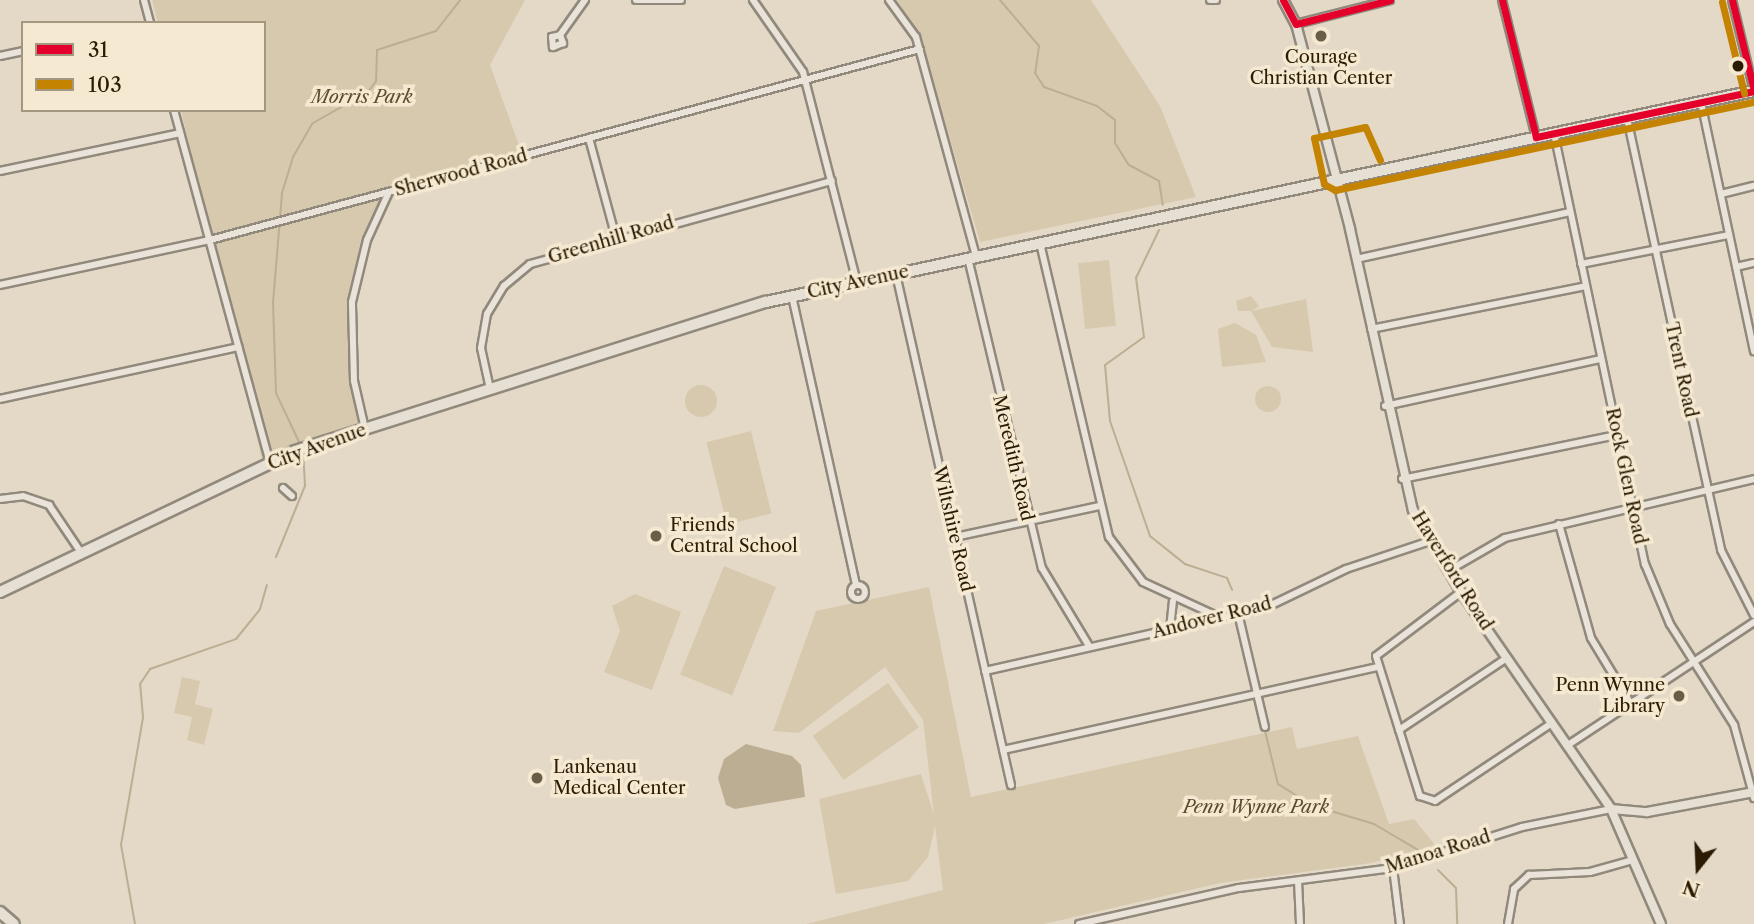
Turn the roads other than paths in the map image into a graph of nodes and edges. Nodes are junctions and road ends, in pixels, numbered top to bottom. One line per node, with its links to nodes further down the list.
1 (144, 0): 13 (street)
2 (585, 0): 15 (street)
3 (636, 0): 4 (street)
4 (681, 0)
5 (753, 0): 19 (street)
6 (888, 0): 16 (street, Meredith Road)
7 (1210, 0): 8 (street)
8 (1216, 0)
9 (1283, 0): 14 (main road, Haverford Road)
10 (1390, 0): 14 (street)
11 (1502, 0): 26 (street)
12 (1732, 0): 20 (street)
13 (149, 21)
14 (1296, 24): 29 (main road, Haverford Road)
15 (560, 36)
16 (920, 49): 19 (street, Sherwood Road); 40 (street, Meredith Road)
17 (21, 51): 18 (street)
18 (0, 56)
19 (803, 80): 27 (street, Sherwood Road); 30 (street)
20 (1754, 91): 21 (highway, City Avenue)
21 (1701, 102): 23 (highway, City Avenue); 33 (street)
22 (175, 112): 24 (street)
23 (1627, 118): 25 (highway, City Avenue); 39 (street, Trent Road)
24 (180, 133): 28 (street); 37 (street)
25 (1554, 133): 26 (highway, City Avenue); 34 (street, Rock Glen Road)
26 (1536, 137): 29 (highway, City Avenue)
27 (589, 138): 32 (street, Sherwood Road); 36 (street)
28 (0, 171)
29 (1334, 180): 38 (highway, City Avenue); 41 (main road, Haverford Road)
30 (832, 181): 36 (street, Greenhill Road); 46 (street)
31 (1754, 186): 33 (street)
32 (389, 192): 37 (street, Sherwood Road); 57 (street)
33 (1721, 194): 35 (street)
34 (1570, 212): 41 (street); 43 (street, Rock Glen Road)
35 (1729, 235): 39 (street); 44 (street)
36 (616, 238): 54 (street, Greenhill Road)
37 (210, 240): 47 (street, Sherwood Road); 51 (street)
38 (1040, 243): 40 (highway, City Avenue); 66 (street)
39 (1656, 251): 43 (street); 63 (street, Trent Road)
40 (972, 257): 45 (highway, City Avenue); 68 (street, Meredith Road)
41 (1356, 259): 50 (main road, Haverford Road)
42 (1754, 263): 44 (street)
43 (1581, 264): 48 (street, Rock Glen Road)
44 (1736, 267): 52 (street)
45 (896, 274): 46 (highway, City Avenue); 70 (street, Wiltshire Road)
46 (857, 282): 49 (highway, City Avenue)
47 (0, 285)
48 (1586, 286): 50 (street); 53 (street, Rock Glen Road)
49 (792, 296): 54 (highway, City Avenue); 74 (street)
50 (1371, 329): 56 (main road, Haverford Road)
51 (238, 347): 55 (street); 59 (street)
52 (1754, 351)
53 (1601, 359): 56 (street); 58 (street, Rock Glen Road)
54 (490, 389): 57 (highway, City Avenue)
55 (0, 398)
56 (1385, 406): 60 (main road, Haverford Road)
57 (365, 429): 59 (highway, City Avenue)
58 (1617, 435): 60 (street); 67 (street, Rock Glen Road)
59 (270, 464): 72 (highway, City Avenue)
60 (1402, 479): 71 (main road, Haverford Road)
61 (1754, 479): 63 (street)
62 (283, 488): 64 (street)
63 (1707, 488): 67 (street); 79 (street, Trent Road)
64 (292, 496)
65 (0, 499): 72 (street)
66 (1099, 506): 68 (street); 77 (street)
67 (1632, 508): 69 (street); 85 (street, Rock Glen Road)
68 (1027, 522): 70 (street); 83 (street, Meredith Road)
69 (1559, 524): 73 (street); 89 (street)
70 (955, 537): 87 (street, Wiltshire Road)
71 (1430, 541): 73 (main road, Haverford Road); 78 (street, Andover Road)
72 (82, 554): 75 (highway, City Avenue)
73 (1448, 571): 76 (main road, Haverford Road)
74 (856, 585)
75 (0, 592)
76 (1461, 592): 84 (main road, Haverford Road); 86 (street)
77 (1173, 601): 80 (street); 82 (street)
78 (1238, 613): 80 (street, Andover Road); 88 (street)
79 (1754, 615)
80 (1221, 617): 82 (street, Andover Road)
81 (1754, 622): 85 (street)
82 (1170, 629): 83 (street, Andover Road)
83 (1089, 646): 87 (street, Andover Road)
84 (1507, 658): 90 (main road, Haverford Road); 92 (street)
85 (1693, 660): 89 (street); 96 (street, Rock Glen Road)
86 (1377, 667): 88 (street); 92 (street)
87 (985, 671): 94 (street, Wiltshire Road)
88 (1257, 694): 91 (street); 94 (street)
89 (1631, 704): 93 (street)
90 (1552, 723): 92 (street); 93 (main road, Haverford Road)
91 (1265, 727)
92 (1399, 730)
93 (1568, 745): 97 (main road, Haverford Road)
94 (1003, 750): 95 (street, Wiltshire Road)
95 (1011, 785)
96 (1754, 794): 97 (main road, Manoa Road)
97 (1611, 810): 98 (main road, Haverford Road); 99 (street, Manoa Road)
98 (1633, 860): 102 (main road, Haverford Road); 107 (street)
99 (1393, 868): 100 (street, Manoa Road); 106 (street)
100 (1298, 881): 104 (street, Manoa Road); 105 (street)
101 (0, 912): 103 (highway)
102 (1658, 923)
103 (13, 924)
104 (1079, 924)
105 (1300, 924)
106 (1400, 924)
107 (1508, 924)

